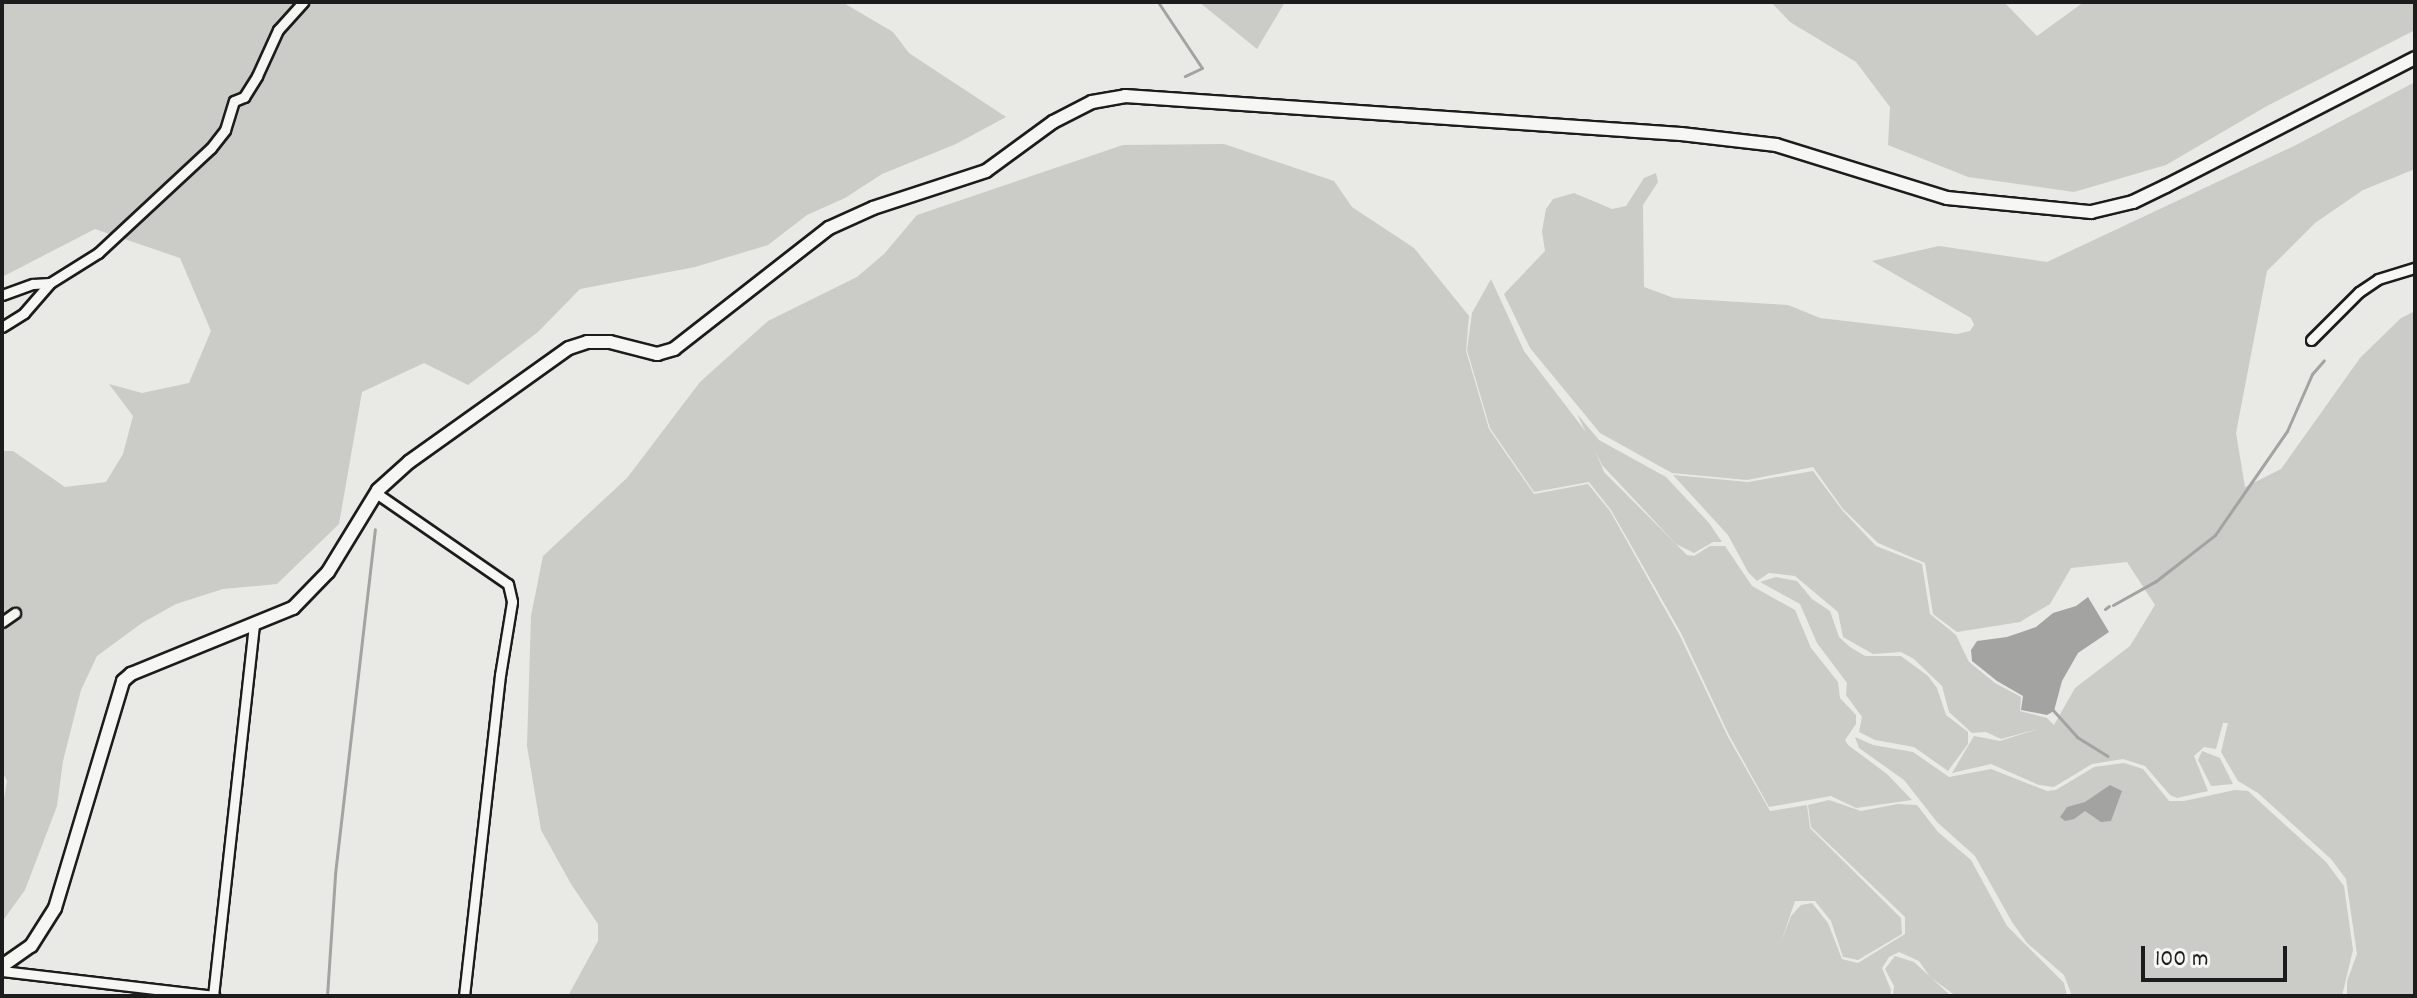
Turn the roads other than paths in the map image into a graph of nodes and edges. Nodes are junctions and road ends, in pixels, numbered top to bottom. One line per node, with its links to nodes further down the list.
1 (303, 2): 4 (street)
2 (2415, 58): 8 (street)
3 (2415, 268): 7 (street)
4 (50, 283): 5 (street); 6 (street)
5 (2, 295)
6 (2, 327)
7 (2311, 340)
8 (376, 493): 11 (street); 14 (street)
9 (15, 613): 10 (street)
10 (2, 622)
11 (254, 625): 12 (street); 13 (street)
12 (2, 968): 13 (street)
13 (214, 996)
14 (464, 996)

